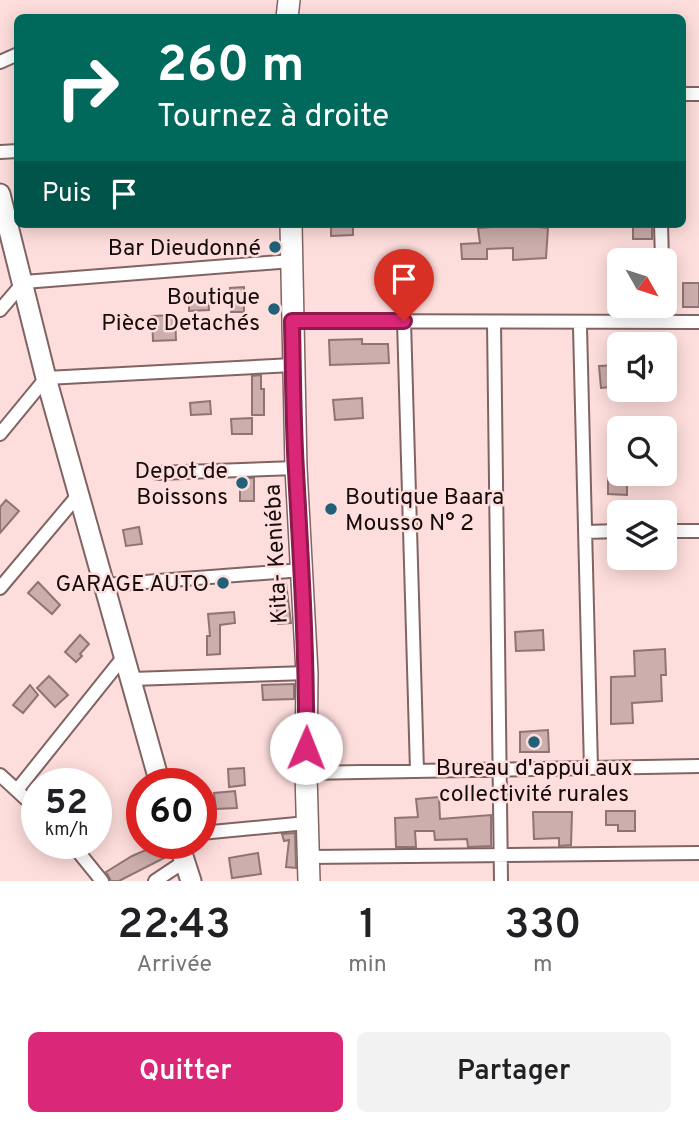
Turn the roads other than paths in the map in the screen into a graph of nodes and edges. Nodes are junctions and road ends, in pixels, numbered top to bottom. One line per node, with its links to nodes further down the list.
1 (0, 194): 6 (street)
2 (291, 228): 5 (main road, Kita- Keniéba)
3 (661, 228): 4 (street)
4 (662, 248)
5 (292, 261): 6 (street); 9 (main road, Kita- Keniéba)
6 (24, 282): 7 (street); 16 (street)
7 (0, 310)
8 (662, 318): 12 (street)
9 (292, 321): 10 (street); 15 (main road, Kita- Keniéba)
10 (404, 321): 11 (street); 35 (street)
11 (494, 321): 12 (street); 34 (street)
12 (662, 322): 13 (street)
13 (699, 322)
14 (580, 327): 24 (street)
15 (293, 365): 16 (street); 18 (main road, Kita- Keniéba)
16 (46, 377): 17 (street); 20 (street)
17 (0, 433)
18 (296, 468): 19 (street); 25 (main road, Kita- Keniéba)
19 (157, 473)
20 (79, 494): 26 (street); 27 (street)
21 (607, 531): 24 (street)
22 (677, 531): 23 (street)
23 (699, 531)
24 (585, 532): 33 (street)
25 (303, 570): 26 (street); 29 (main road, Kita- Keniéba)
26 (105, 585): 28 (street)
27 (0, 588)
28 (125, 655): 30 (street); 38 (street)
29 (307, 673): 30 (street); 36 (main road, Kita- Keniéba)
30 (132, 679): 32 (street)
31 (699, 766): 33 (street)
32 (156, 768)
33 (591, 768): 34 (street)
34 (500, 770): 35 (street); 43 (street)
35 (416, 771): 36 (street)
36 (306, 773): 40 (main road, Kita- Keniéba)
37 (0, 775): 38 (street)
38 (17, 790): 39 (street)
39 (21, 794)
40 (307, 823): 41 (street); 44 (main road, Kita- Keniéba)
41 (217, 831)
42 (699, 853): 43 (street)
43 (501, 855): 44 (street); 52 (street)
44 (308, 857): 51 (main road, Kita- Keniéba)
45 (84, 859): 48 (street)
46 (175, 859): 49 (street)
47 (184, 859): 50 (street)
48 (102, 881)
49 (155, 881)
50 (191, 881)
51 (309, 881)
52 (502, 881)

